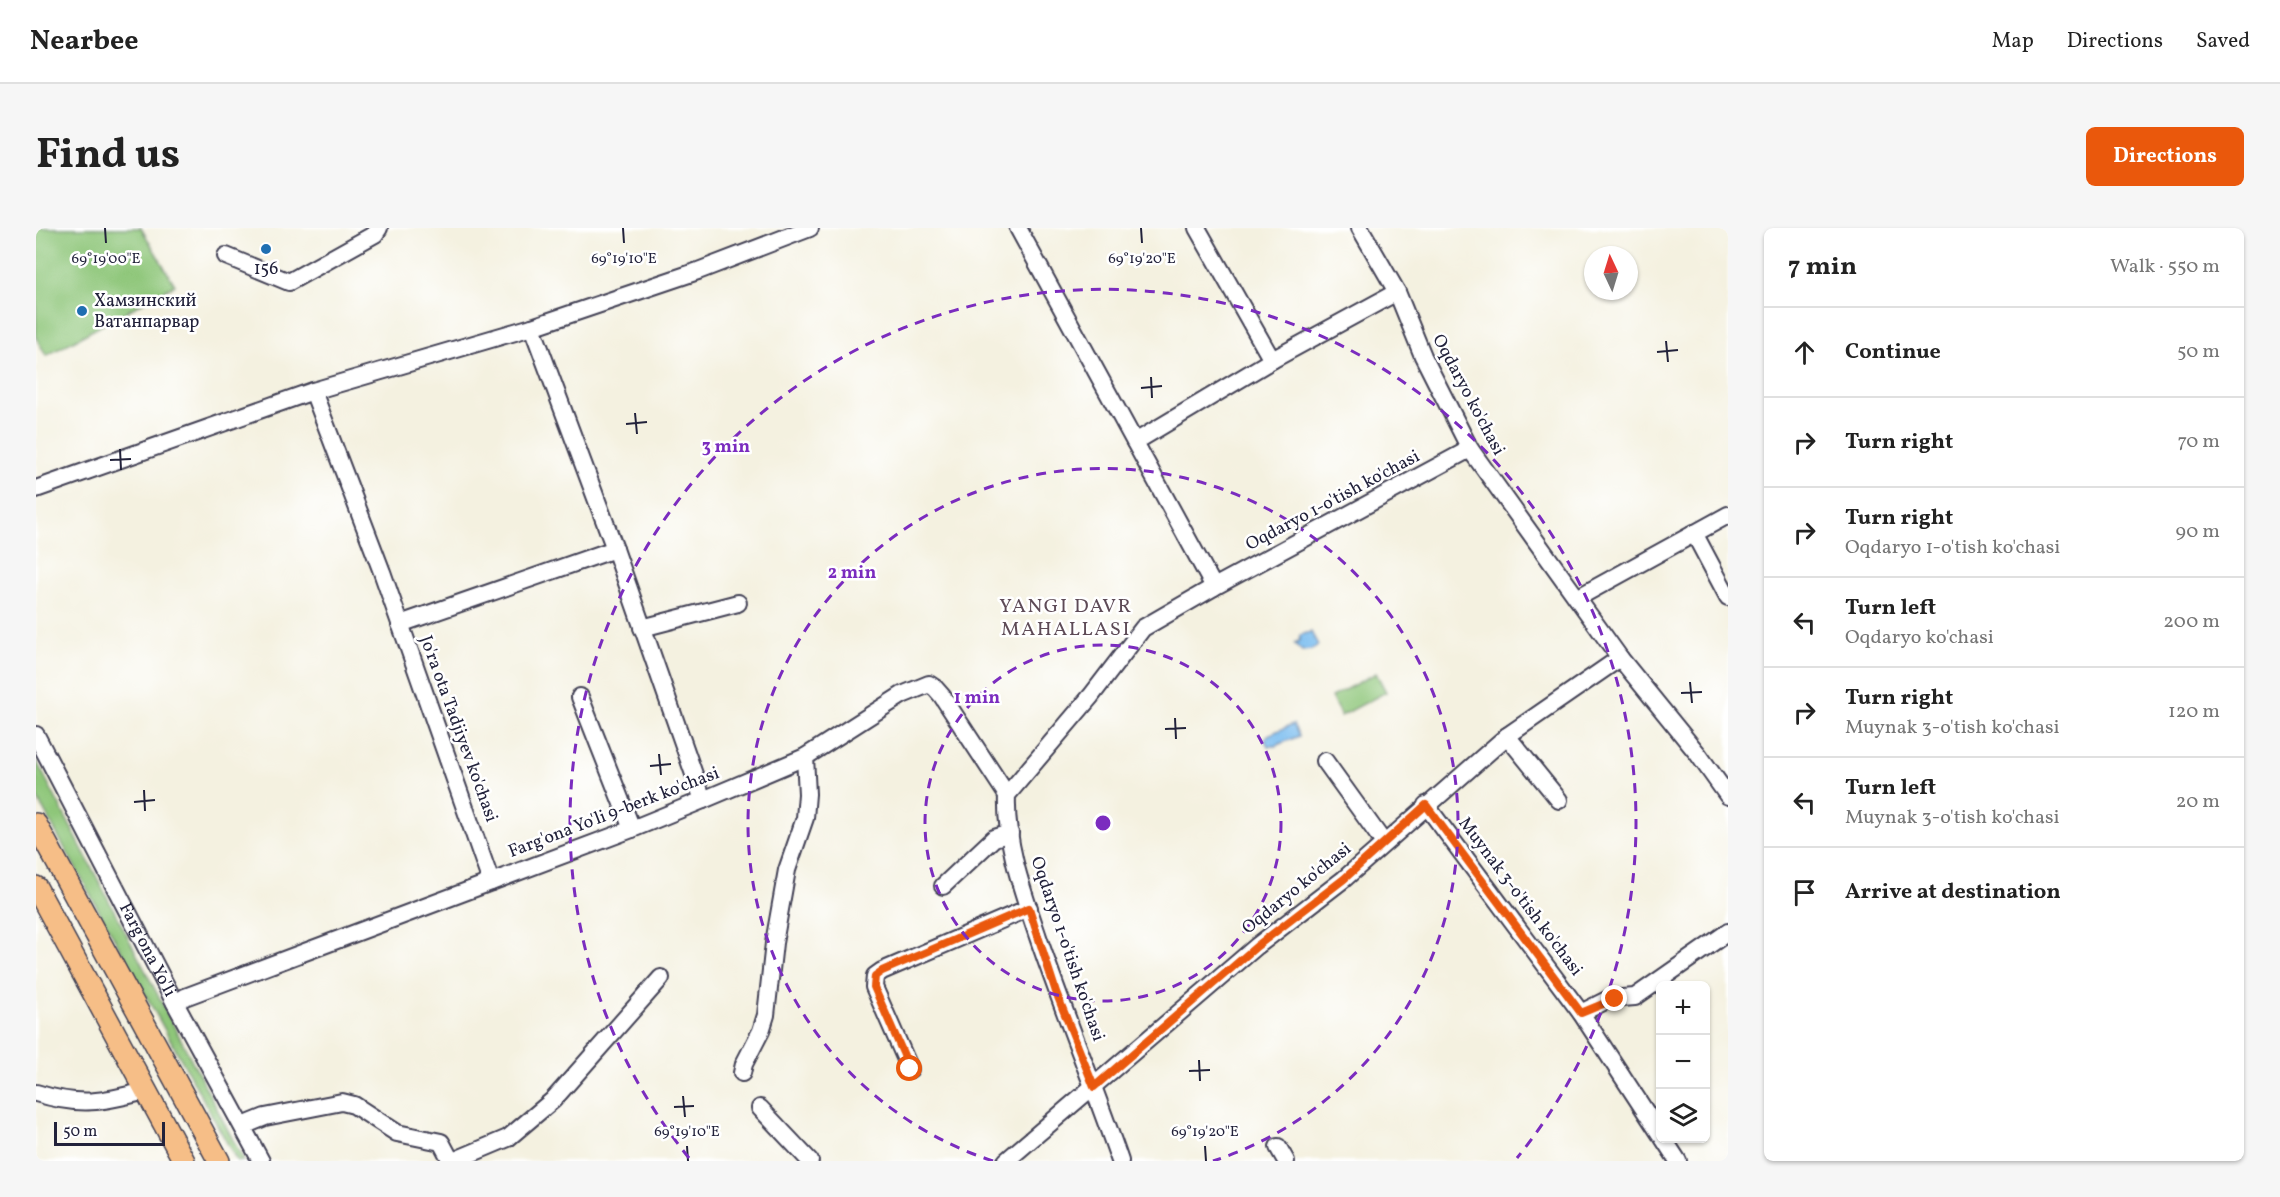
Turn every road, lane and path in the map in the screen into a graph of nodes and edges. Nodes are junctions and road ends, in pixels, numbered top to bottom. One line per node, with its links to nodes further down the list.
1 (380, 228): 6 (street)
2 (810, 228): 8 (street)
3 (1018, 228): 11 (street)
4 (1197, 228): 9 (street)
5 (1360, 228): 7 (street, Oqdaryo ko'chasi)
6 (225, 256)
7 (1397, 292): 9 (street); 12 (street, Oqdaryo ko'chasi)
8 (532, 327): 10 (street); 16 (street)
9 (1272, 360): 11 (street)
10 (313, 391): 13 (street); 21 (street, Jo'ra ota Tadjiyev ko'chasi)
11 (1135, 442): 17 (street)
12 (1470, 449): 17 (street, Oqdaryo 1-o'tish ko'chasi); 19 (street, Oqdaryo ko'chasi)
13 (36, 489)
14 (1728, 515): 15 (street)
15 (1694, 533): 18 (street); 19 (street)
16 (615, 549): 21 (street, Jo'ra ota Tadjiyev ko'chasi); 22 (street)
17 (1214, 587): 29 (street, Oqdaryo 1-o'tish ko'chasi)
18 (1728, 597)
19 (1577, 598): 23 (street, Oqdaryo ko'chasi)
20 (738, 603): 22 (street)
21 (400, 624): 38 (street, Jo'ra ota Tadjiyev ko'chasi)
22 (642, 628): 31 (street)
23 (1620, 658): 26 (street, Oqdaryo ko'chasi); 30 (street, Oqdaryo ko'chasi)
24 (580, 698): 35 (street)
25 (36, 735): 44 (street, Farg'ona Yo'li)
26 (1507, 736): 32 (street); 33 (street, Oqdaryo ko'chasi)
27 (805, 757): 29 (street, Farg'ona Yo'li 9-berk ko'chasi); 31 (street, Farg'ona Yo'li 9-berk ko'chasi); 47 (street)
28 (1325, 760): 37 (street)
29 (1007, 795): 36 (street, Oqdaryo 1-o'tish ko'chasi)
30 (1728, 796)
31 (703, 800): 35 (street, Farg'ona Yo'li 9-berk ko'chasi)
32 (1560, 801)
33 (1426, 805): 37 (street, Oqdaryo ko'chasi); 45 (street, Muynak 3-o'tish ko'chasi)
34 (36, 824): 56 (main road, Farg'ona Yo'li)
35 (632, 829): 38 (street, Farg'ona Yo'li 9-berk ko'chasi)
36 (1010, 834): 39 (street); 41 (street, Oqdaryo 1-o'tish ko'chasi)
37 (1384, 843): 48 (street, Oqdaryo ko'chasi)
38 (491, 882): 44 (street, Farg'ona Yo'li 9-berk ko'chasi)
39 (943, 886)
40 (36, 887): 49 (main road)
41 (1029, 908): 46 (street); 48 (street, Oqdaryo 1-o'tish ko'chasi)
42 (1728, 932): 45 (street)
43 (661, 978): 52 (street)
44 (175, 1003): 52 (street, Farg'ona Yo'li)
45 (1581, 1013): 53 (street, Muynak 3-o'tish ko'chasi)
46 (910, 1069)
47 (742, 1073)
48 (1094, 1087): 59 (street, Oqdaryo ko'chasi); 60 (street, Oqdaryo 1-o'tish ko'chasi)
49 (146, 1091): 50 (street); 55 (main road)
50 (36, 1093)
51 (760, 1108): 58 (street)
52 (243, 1126): 57 (street, Farg'ona Yo'li)
53 (1656, 1128)
54 (1666, 1143): 61 (street)
55 (184, 1161)
56 (219, 1161)
57 (261, 1161)
58 (810, 1161)
59 (1006, 1161)
60 (1120, 1161)
61 (1678, 1161)

